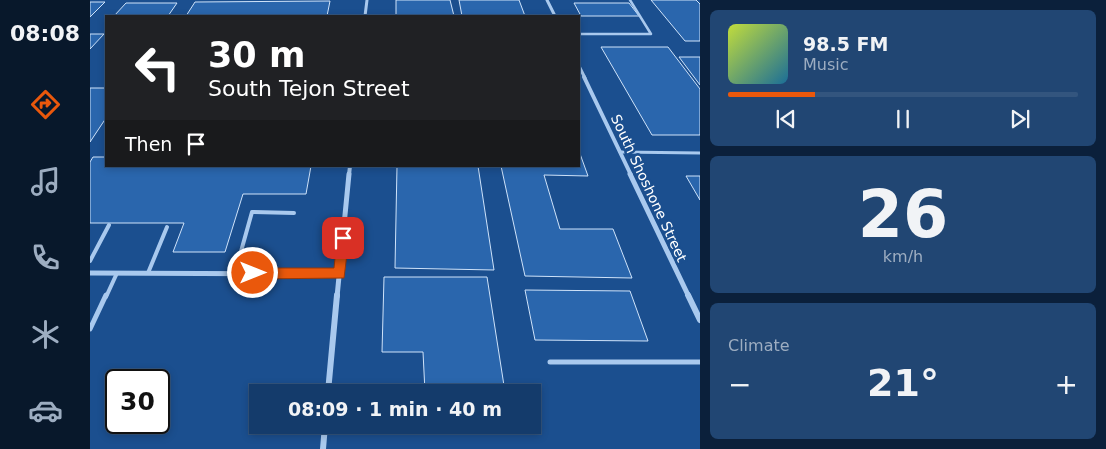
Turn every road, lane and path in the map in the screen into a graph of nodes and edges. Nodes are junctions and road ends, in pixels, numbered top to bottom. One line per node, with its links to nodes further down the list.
1 (367, 0): 4 (street)
2 (548, 0): 5 (street)
3 (630, 0): 6 (lane)
4 (366, 15)
5 (555, 15)
6 (580, 34)
7 (580, 68): 8 (street, South Shoshone Street)
8 (620, 152): 9 (lane); 20 (street, South Shoshone Street)
9 (700, 153)
10 (350, 167): 19 (street)
11 (294, 213): 18 (lane)
12 (109, 225): 14 (lane)
13 (168, 227): 17 (lane)
14 (90, 261)
15 (90, 273): 16 (street)
16 (118, 273): 17 (street); 21 (lane)
17 (148, 273): 18 (street)
18 (235, 273): 19 (street)
19 (340, 274): 24 (street)
20 (700, 320)
21 (90, 329)
22 (550, 362): 23 (lane)
23 (700, 362)
24 (329, 384)
25 (324, 434): 26 (street)
26 (322, 449)

